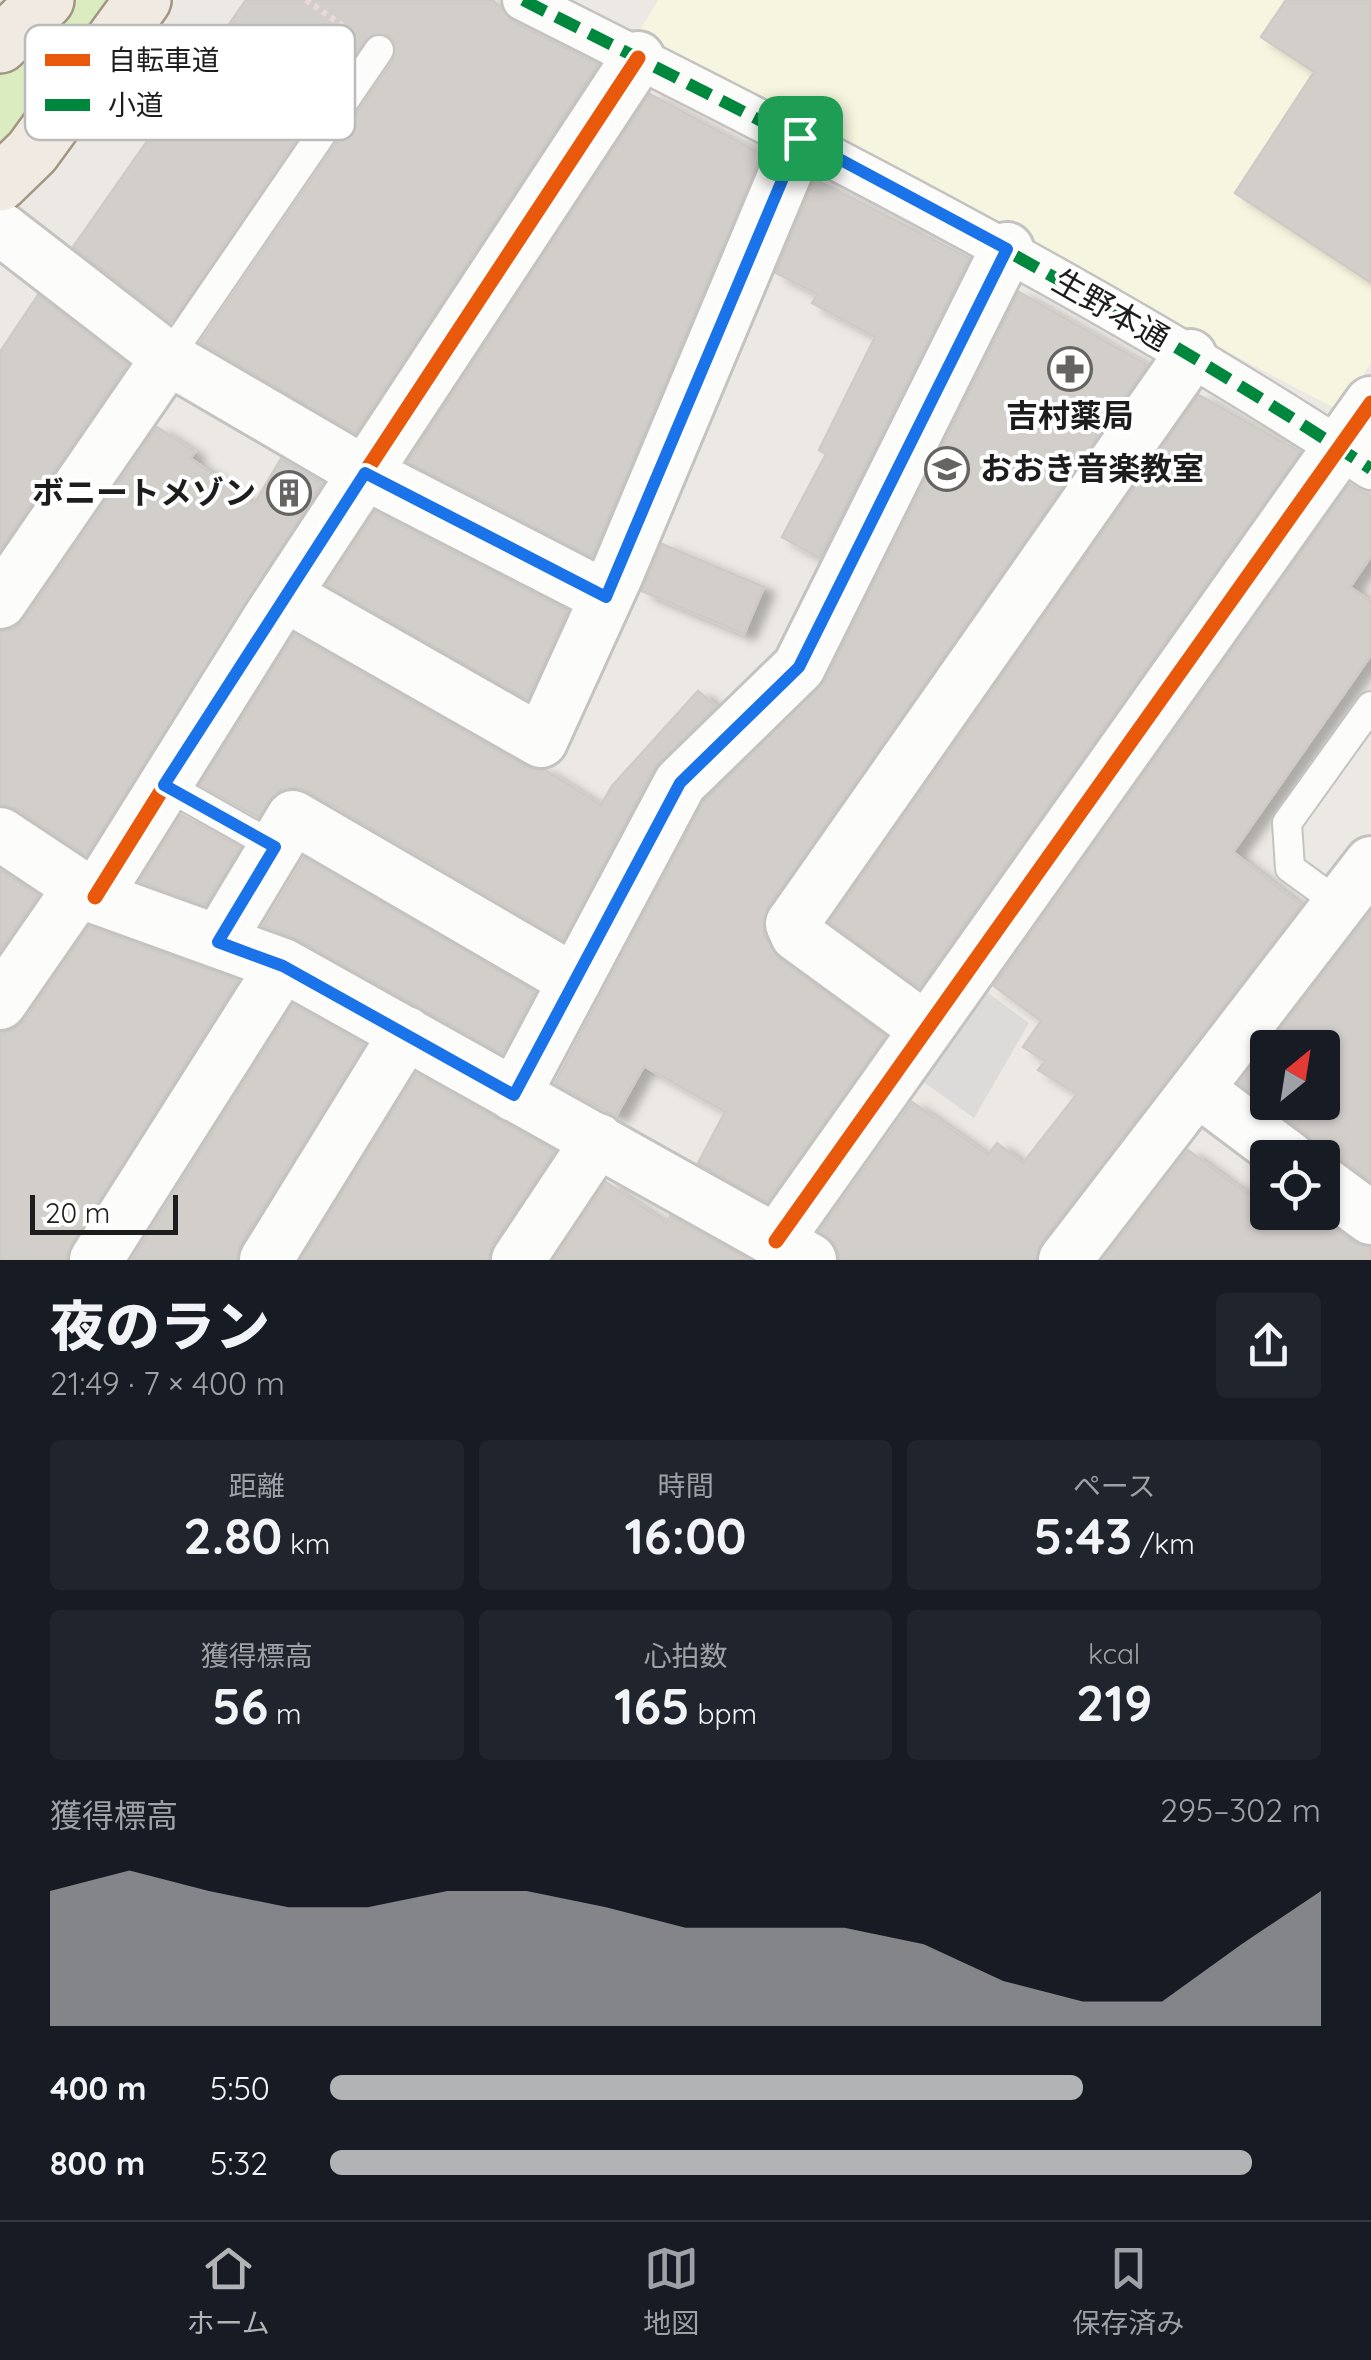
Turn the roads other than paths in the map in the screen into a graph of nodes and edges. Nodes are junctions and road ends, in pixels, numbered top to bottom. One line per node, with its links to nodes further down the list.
1 (46, 0): 5 (main road)
2 (143, 0): 4 (main road)
3 (522, 0): 7 (street, 生野本通)
4 (125, 25)
5 (0, 46)
6 (379, 50): 8 (lane)
7 (638, 58): 9 (street, 生野本通); 19 (street)
8 (355, 85)
9 (800, 138): 14 (street, 生野本通); 21 (street)
10 (41, 140): 12 (main road)
11 (317, 140): 16 (lane)
12 (0, 183)
13 (0, 228): 16 (street)
14 (1007, 249): 15 (street, 生野本通); 31 (street)
15 (1190, 356): 18 (street, 生野本通); 33 (street)
16 (168, 358): 19 (street); 22 (street)
17 (1371, 402): 18 (street)
18 (1355, 459): 33 (street)
19 (365, 473): 20 (street); 21 (street)
20 (284, 595): 21 (street); 24 (street)
21 (606, 597)
22 (0, 602)
23 (1371, 706): 27 (lane)
24 (164, 785): 26 (lane); 28 (street)
25 (0, 834): 28 (street)
26 (275, 847): 29 (street); 31 (street)
27 (1359, 888): 35 (street)
28 (88, 891): 29 (street); 32 (street)
29 (218, 942): 30 (street)
30 (283, 966): 34 (street); 42 (street)
31 (574, 981): 36 (street)
32 (0, 1003)
33 (926, 1030): 41 (street)
34 (406, 1033): 36 (street); 43 (street)
35 (1196, 1089): 38 (street); 45 (street)
36 (514, 1095): 37 (street)
37 (598, 1140): 41 (street); 44 (street)
38 (1265, 1140)
39 (1340, 1195): 40 (street)
40 (1371, 1218)
41 (793, 1250)
42 (96, 1260)
43 (266, 1260)
44 (518, 1260)
45 (1066, 1260)

